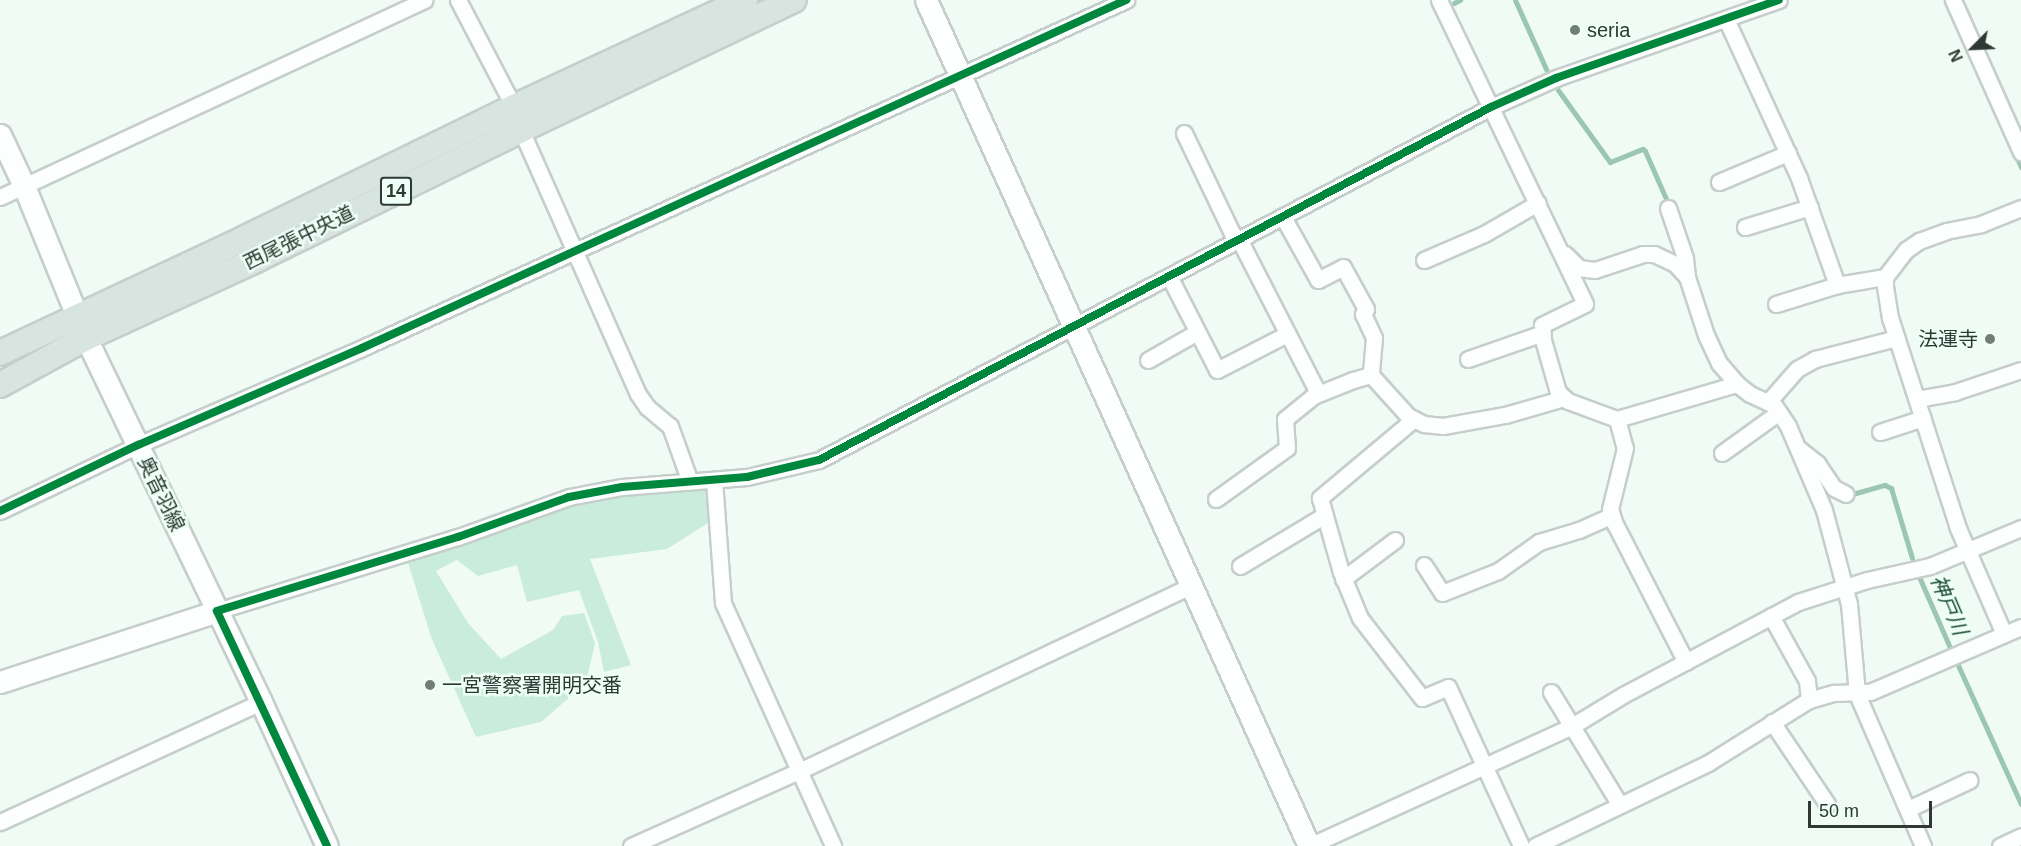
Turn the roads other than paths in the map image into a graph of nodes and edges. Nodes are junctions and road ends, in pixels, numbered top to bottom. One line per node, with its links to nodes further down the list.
1 (425, 0): 19 (street)
2 (459, 0): 13 (street)
3 (745, 0): 13 (main road, 西尾張中央道 / 14)
4 (794, 0): 13 (main road, 西尾張中央道 / 14)
5 (926, 0): 11 (street)
6 (1126, 0): 11 (street)
7 (1439, 0): 12 (street)
8 (1779, 0): 10 (street)
9 (1953, 0): 16 (street)
10 (1726, 20): 12 (street); 17 (street)
11 (960, 75): 28 (street); 37 (street)
12 (1491, 107): 21 (street); 25 (street)
13 (517, 118): 28 (street); 36 (main road, 西尾張中央道 / 14); 41 (main road, 西尾張中央道 / 14)
14 (1184, 133): 27 (street)
15 (0, 135): 19 (street, 奥音羽線)
16 (2021, 152)
17 (1788, 153): 18 (street); 22 (street)
18 (1719, 182)
19 (24, 186): 20 (street); 36 (street, 奥音羽線)
20 (0, 197)
21 (1538, 203): 29 (street); 30 (street)
22 (1809, 207): 26 (street); 34 (street)
23 (1668, 208): 31 (street)
24 (2021, 208): 32 (street)
25 (1283, 218): 27 (street); 47 (street)
26 (1745, 227)
27 (1240, 241): 33 (street); 40 (street)
28 (576, 250): 58 (street); 62 (street)
29 (1561, 250): 31 (street); 39 (street)
30 (1425, 260)
31 (1688, 277): 48 (street)
32 (1886, 277): 34 (street); 42 (street)
33 (1170, 278): 37 (street); 38 (street)
34 (1837, 285): 35 (street)
35 (1776, 303)
36 (77, 316): 41 (street, 奥音羽線); 43 (main road, 西尾張中央道 / 14)
37 (1074, 328): 61 (street); 74 (street)
38 (1197, 332): 40 (street); 45 (street)
39 (1542, 333): 44 (street); 51 (street)
40 (1287, 334): 50 (street)
41 (86, 338): 49 (main road, 西尾張中央道 / 14); 58 (street, 奥音羽線)
42 (1896, 338): 52 (street); 53 (street)
43 (0, 353)
44 (1468, 359)
45 (1148, 360)
46 (2021, 370): 52 (street)
47 (1371, 375): 50 (street); 55 (street)
48 (1737, 384): 53 (street); 56 (street)
49 (0, 385)
50 (1318, 393): 64 (street)
51 (1564, 398): 55 (street); 56 (street)
52 (1917, 399): 54 (street)
53 (1773, 407): 59 (street); 60 (street)
54 (1923, 418): 57 (street); 70 (street)
55 (1414, 419): 66 (street)
56 (1617, 419): 67 (street)
57 (1880, 432)
58 (138, 445): 65 (street); 76 (street, 奥音羽線)
59 (1798, 448): 63 (street); 75 (street)
60 (1722, 453)
61 (714, 480): 62 (street); 89 (street)
62 (690, 482): 76 (street)
63 (1846, 494)
64 (1216, 499)
65 (0, 511)
66 (1325, 515): 72 (street); 73 (street)
67 (1612, 515): 71 (street); 80 (street)
68 (2021, 528): 70 (street)
69 (1395, 540): 73 (street)
70 (1968, 551): 75 (street); 79 (street)
71 (1424, 565)
72 (1240, 566)
73 (1343, 579): 88 (street)
74 (1193, 585): 89 (street); 99 (street)
75 (1845, 586): 77 (street); 83 (street)
76 (217, 611): 81 (street); 85 (street, 奥音羽線)
77 (1771, 616): 80 (street); 84 (street)
78 (2021, 627): 79 (street)
79 (2004, 634): 83 (street)
80 (1686, 662): 87 (street)
81 (0, 682)
82 (1551, 692): 87 (street)
83 (1857, 693): 84 (street); 93 (street)
84 (1809, 700): 86 (street)
85 (261, 702): 94 (street); 96 (street, 奥音羽線)
86 (1772, 722): 91 (street); 92 (street)
87 (1572, 726): 88 (street); 92 (street)
88 (1485, 767): 99 (street); 100 (street)
89 (799, 771): 97 (street); 98 (street)
90 (1970, 780): 93 (street)
91 (1827, 804)
92 (1620, 805): 101 (street)
93 (1908, 808): 102 (street)
94 (0, 822)
95 (2021, 836): 103 (street)
96 (327, 846)
97 (631, 846)
98 (833, 846)
99 (1309, 846)
100 (1521, 846)
101 (1535, 846)
102 (1923, 846)
103 (2000, 846)

